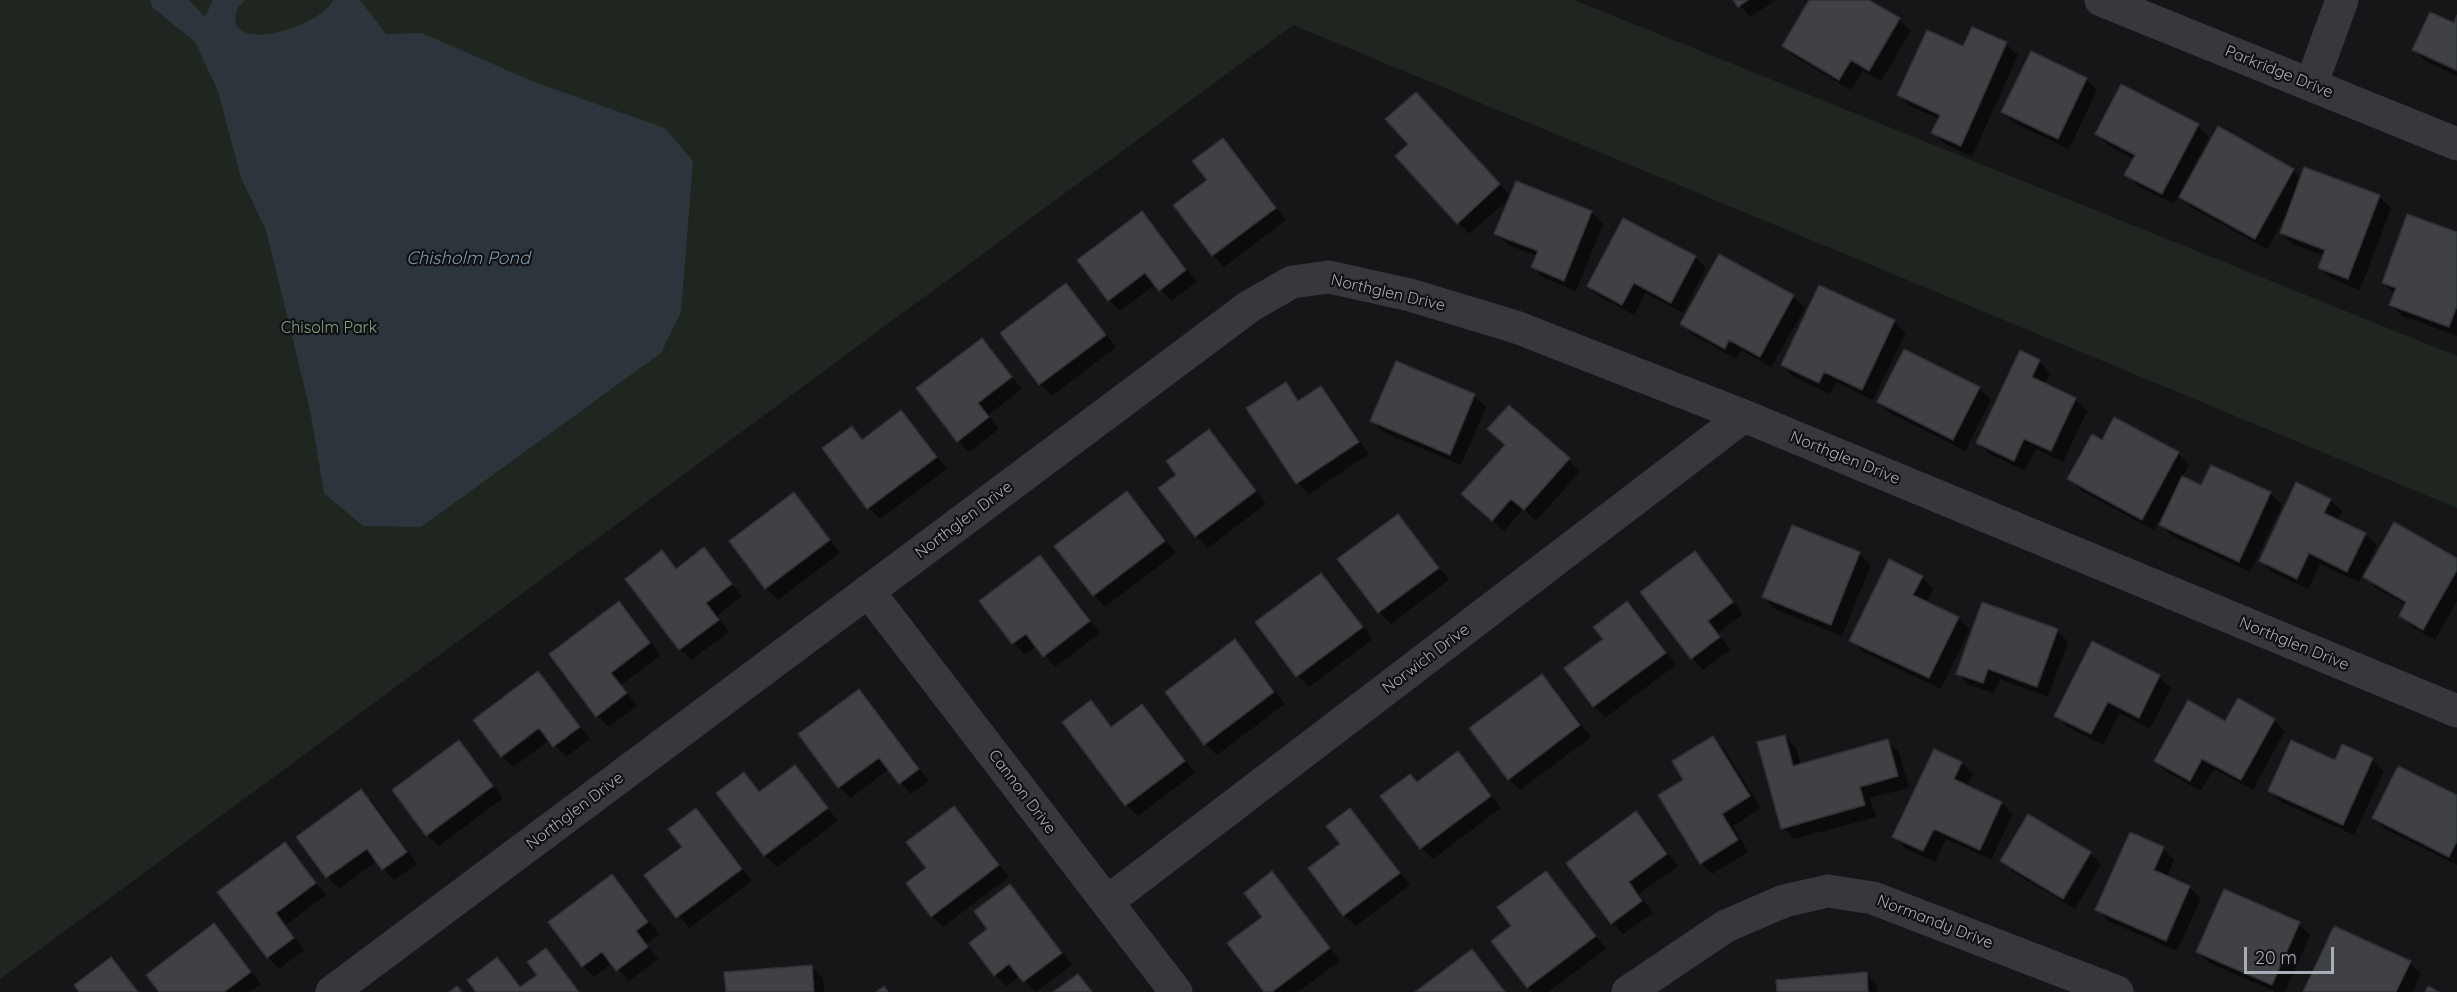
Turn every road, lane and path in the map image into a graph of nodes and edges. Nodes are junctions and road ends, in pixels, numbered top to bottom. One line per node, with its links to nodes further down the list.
1 (2101, 0): 3 (street, Parkridge Drive)
2 (2342, 0): 3 (street)
3 (2311, 85): 4 (street, Parkridge Drive)
4 (2457, 144)
5 (1744, 416): 6 (street, Northglen Drive); 7 (street, Northglen Drive); 8 (street, Norwich Drive)
6 (868, 591): 8 (street, Cannon Drive); 9 (street, Northglen Drive)
7 (2457, 711)
8 (1107, 902): 10 (street, Cannon Drive)
9 (332, 992)
10 (1176, 992)
11 (1628, 992): 12 (street, Normandy Drive)
12 (2117, 992)

